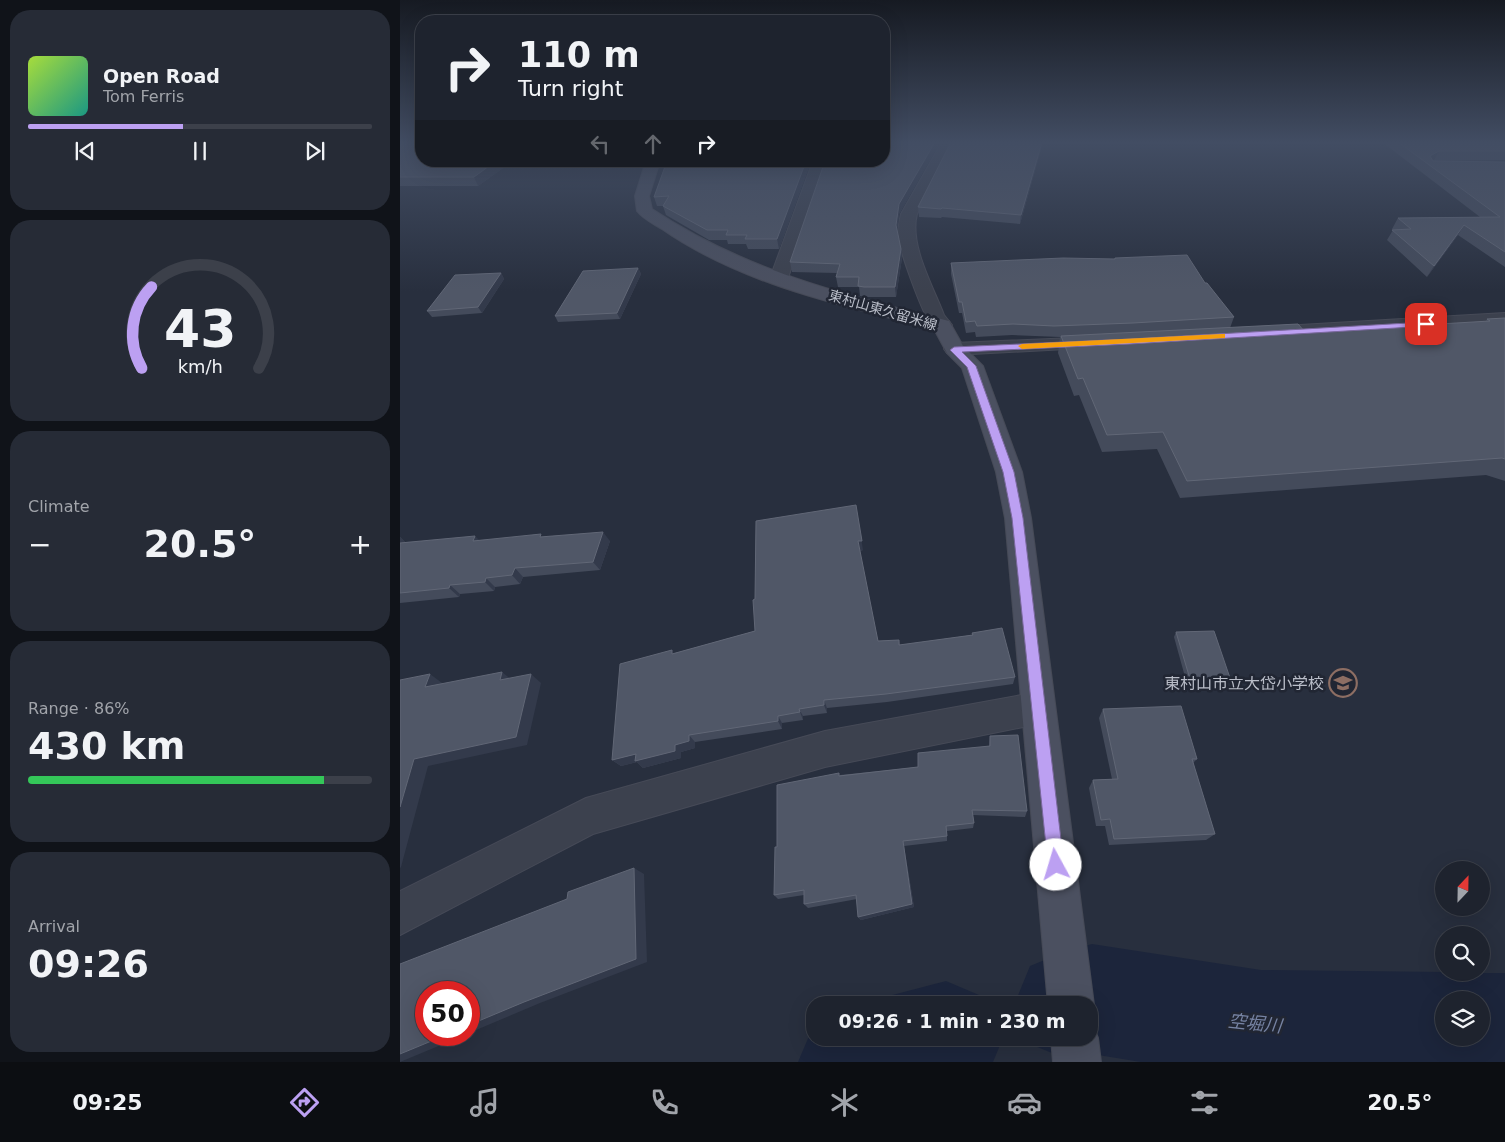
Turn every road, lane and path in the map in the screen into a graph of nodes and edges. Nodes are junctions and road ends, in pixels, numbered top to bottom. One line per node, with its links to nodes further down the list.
1 (643, 192): 4 (main road, 東村山東久留米線)
2 (809, 192): 4 (street)
3 (921, 192): 6 (street)
4 (779, 278): 6 (main road, 東村山東久留米線)
5 (1505, 319): 7 (street)
6 (942, 324): 9 (main road, 東村山東久留米線)
7 (1248, 334)
8 (1120, 342): 9 (street)
9 (954, 350): 10 (main road, 東村山東久留米線)
10 (1038, 708): 11 (street); 12 (main road, 東村山東久留米線)
11 (400, 914)
12 (1070, 996)
13 (1075, 1046): 14 (main road)
14 (1077, 1062)

